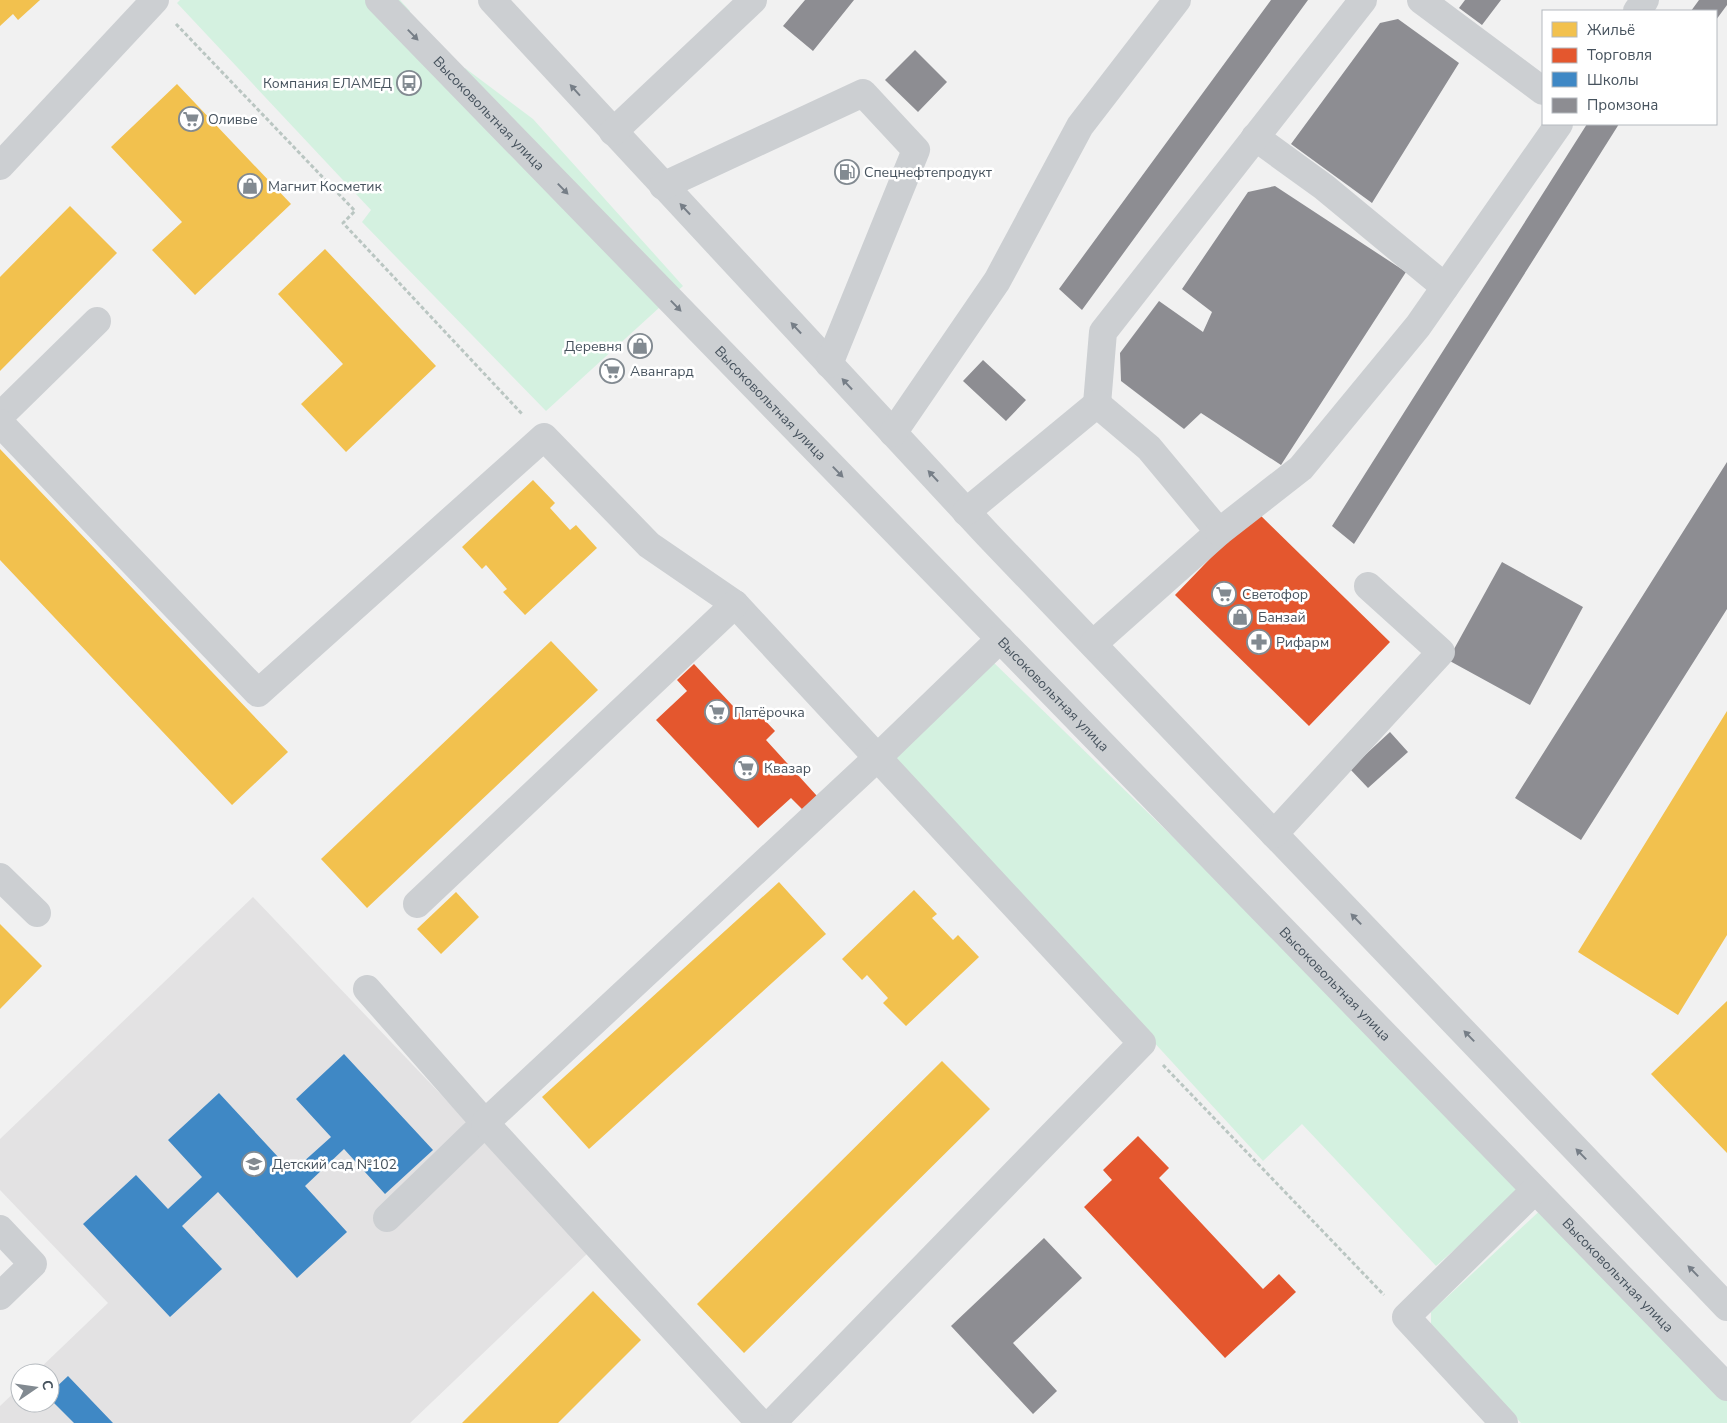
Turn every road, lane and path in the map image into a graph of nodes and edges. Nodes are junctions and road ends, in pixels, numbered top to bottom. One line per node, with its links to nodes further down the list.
1 (154, 0): 12 (street); 21 (path)
2 (379, 0): 26 (street, Высоковольтная улица, one-way to 26)
3 (492, 0): 10 (street, one-way to 3)
4 (753, 0): 10 (street)
5 (1177, 0): 20 (street)
6 (1363, 0): 11 (street)
7 (1421, 0): 8 (street)
8 (1542, 90)
9 (1558, 125): 14 (street)
10 (613, 132): 13 (street)
11 (1255, 137): 14 (street); 17 (street)
12 (0, 166)
13 (663, 186): 16 (street, one-way to 13); 16 (street)
14 (1445, 287): 23 (street)
15 (97, 321): 18 (street)
16 (829, 364): 20 (street, one-way to 16)
17 (1097, 404): 22 (street); 23 (street)
18 (0, 416)
19 (0, 423): 21 (street)
20 (893, 433): 22 (street, one-way to 20)
21 (544, 437): 25 (street)
22 (966, 512): 27 (street)
23 (1219, 532): 27 (street)
24 (1368, 586): 29 (street)
25 (735, 604): 28 (street); 31 (street)
26 (1000, 638): 28 (street); 36 (street, Высоковольтная улица)
27 (1093, 644): 29 (street)
28 (877, 758): 34 (street); 35 (street)
29 (1274, 834): 40 (street, one-way to 29)
30 (0, 877): 32 (street)
31 (417, 904)
32 (37, 913)
33 (367, 989): 35 (street)
34 (1142, 1043): 41 (path); 44 (street)
35 (485, 1123): 37 (street); 43 (street)
36 (1535, 1190): 41 (street); 42 (street, Высоковольтная улица)
37 (387, 1218)
38 (0, 1229): 39 (street)
39 (0, 1296)
40 (1727, 1307)
41 (1406, 1317): 45 (street)
42 (1727, 1387)
43 (760, 1423)
44 (772, 1423)
45 (1504, 1423)

